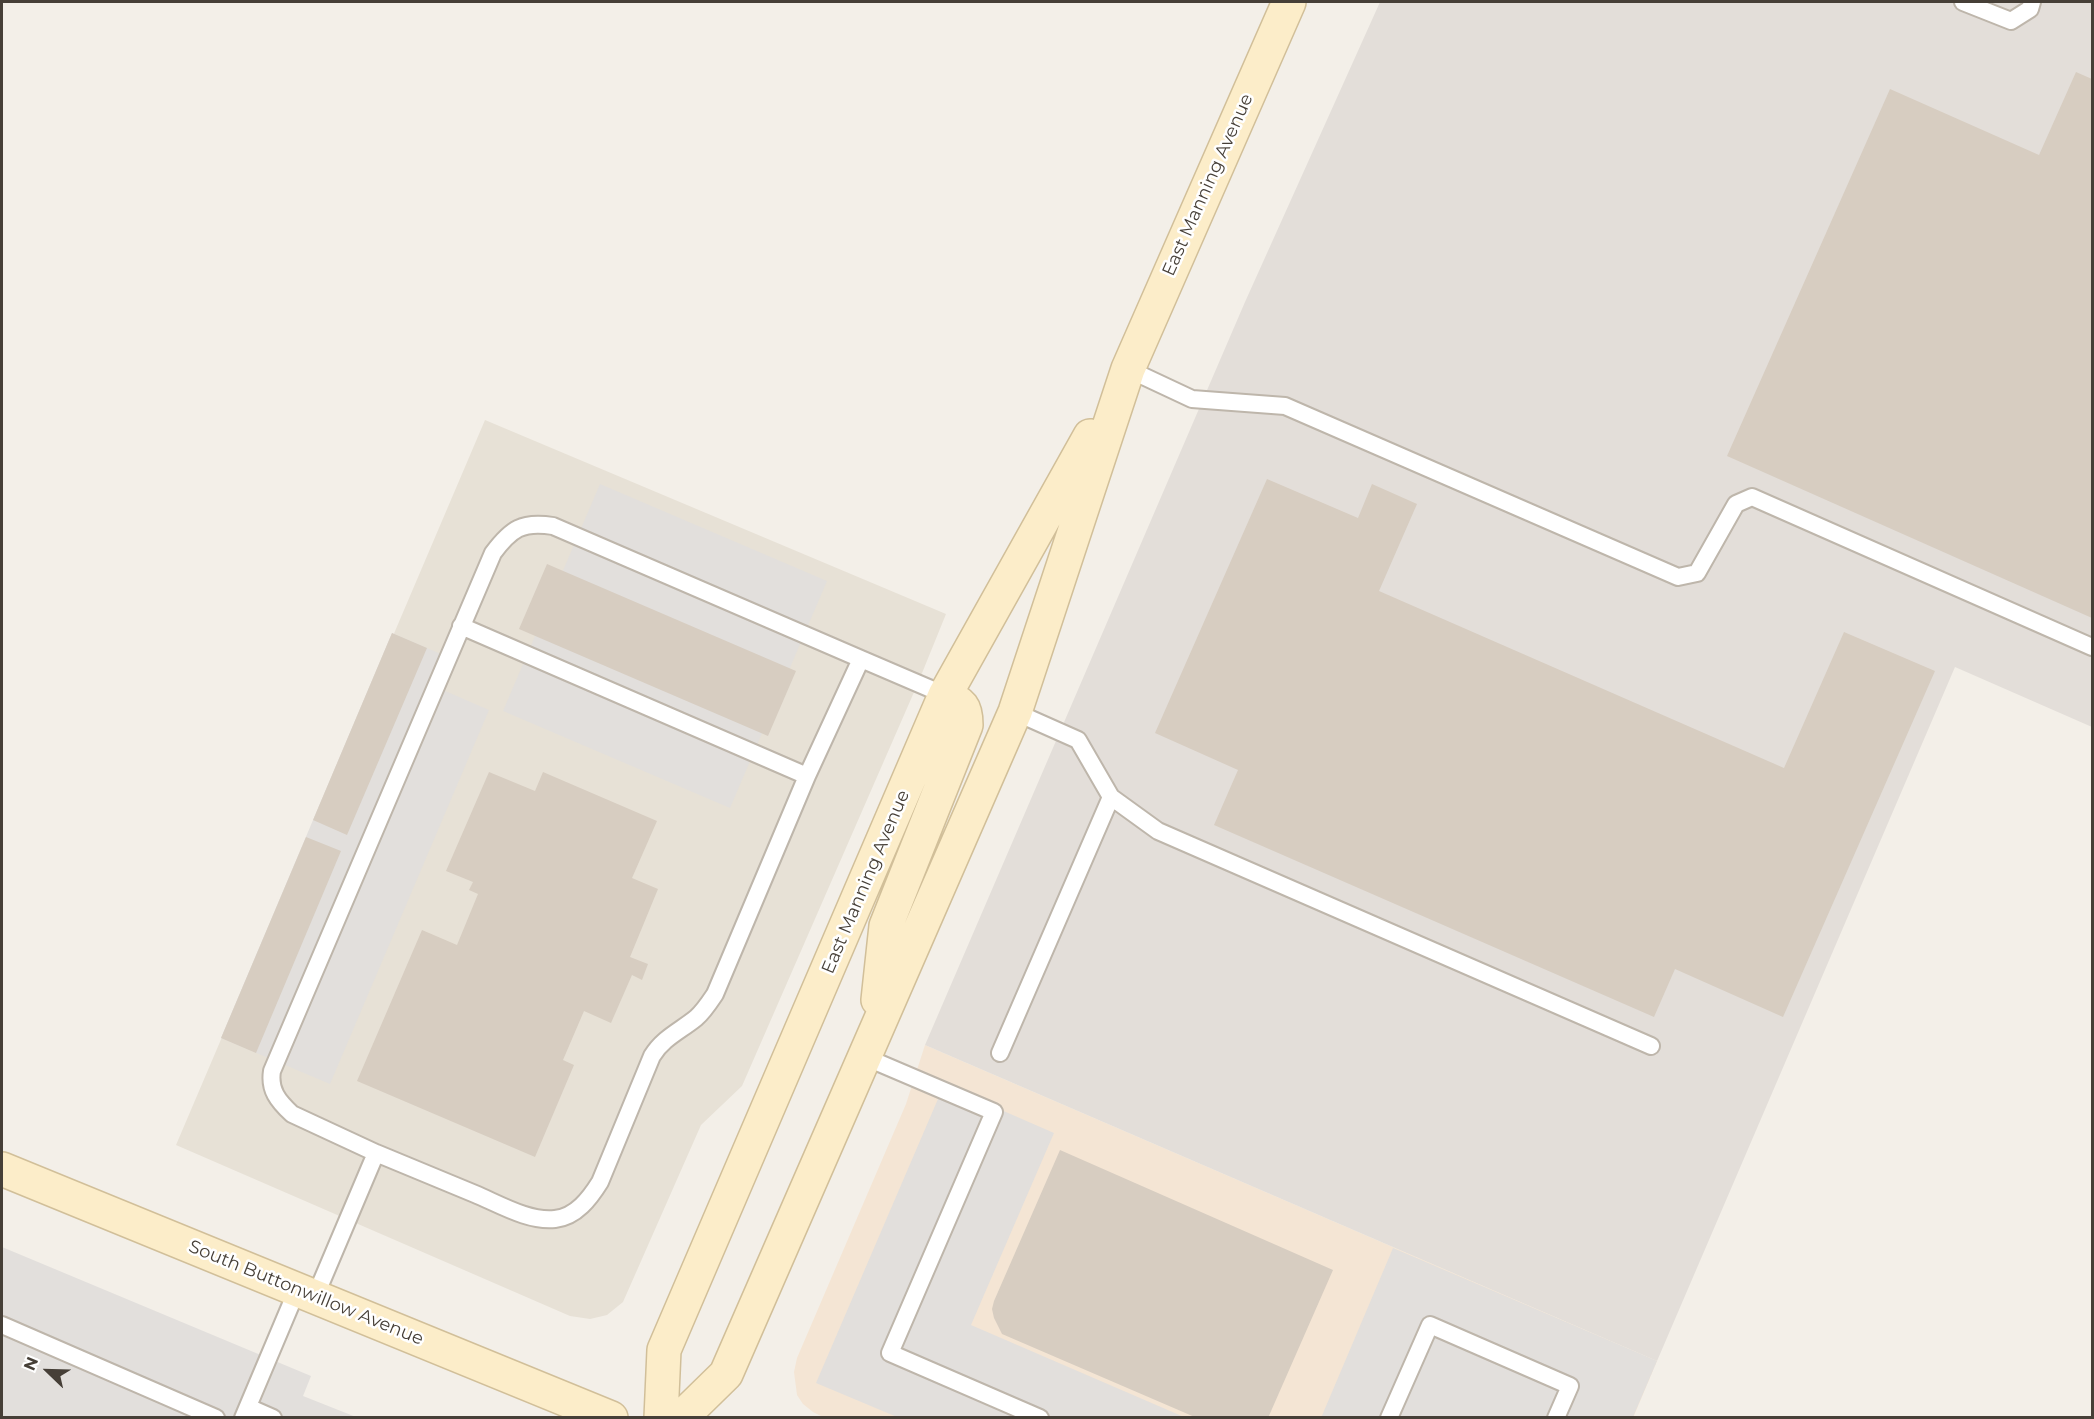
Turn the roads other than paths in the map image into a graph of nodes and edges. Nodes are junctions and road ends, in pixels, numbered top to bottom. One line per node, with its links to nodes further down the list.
1 (1288, 2): 4 (main road, East Manning Avenue)
2 (1963, 2): 3 (lane)
3 (2032, 2)
4 (1128, 369): 6 (lane); 8 (main road, East Manning Avenue); 9 (main road, East Manning Avenue)
5 (461, 627): 7 (lane); 10 (lane); 15 (lane)
6 (2092, 647)
7 (861, 659): 8 (lane); 10 (lane)
8 (945, 695): 12 (main road); 23 (main road, East Manning Avenue)
9 (1015, 712): 11 (lane); 12 (main road, East Manning Avenue)
10 (807, 776): 15 (lane)
11 (1111, 797): 13 (lane); 14 (lane)
12 (870, 1046): 24 (main road, East Manning Avenue); 25 (lane)
13 (1651, 1046)
14 (1000, 1053)
15 (376, 1153): 17 (lane)
16 (2, 1169): 17 (main road, South Buttonwillow Avenue)
17 (306, 1293): 19 (lane); 22 (main road, South Buttonwillow Avenue)
18 (2, 1325): 20 (lane)
19 (245, 1412): 21 (lane)
20 (216, 1418)
21 (273, 1418)
22 (611, 1418)
23 (661, 1418)
24 (681, 1418)
25 (1040, 1418)
26 (1389, 1418): 27 (lane)
27 (1556, 1418)

